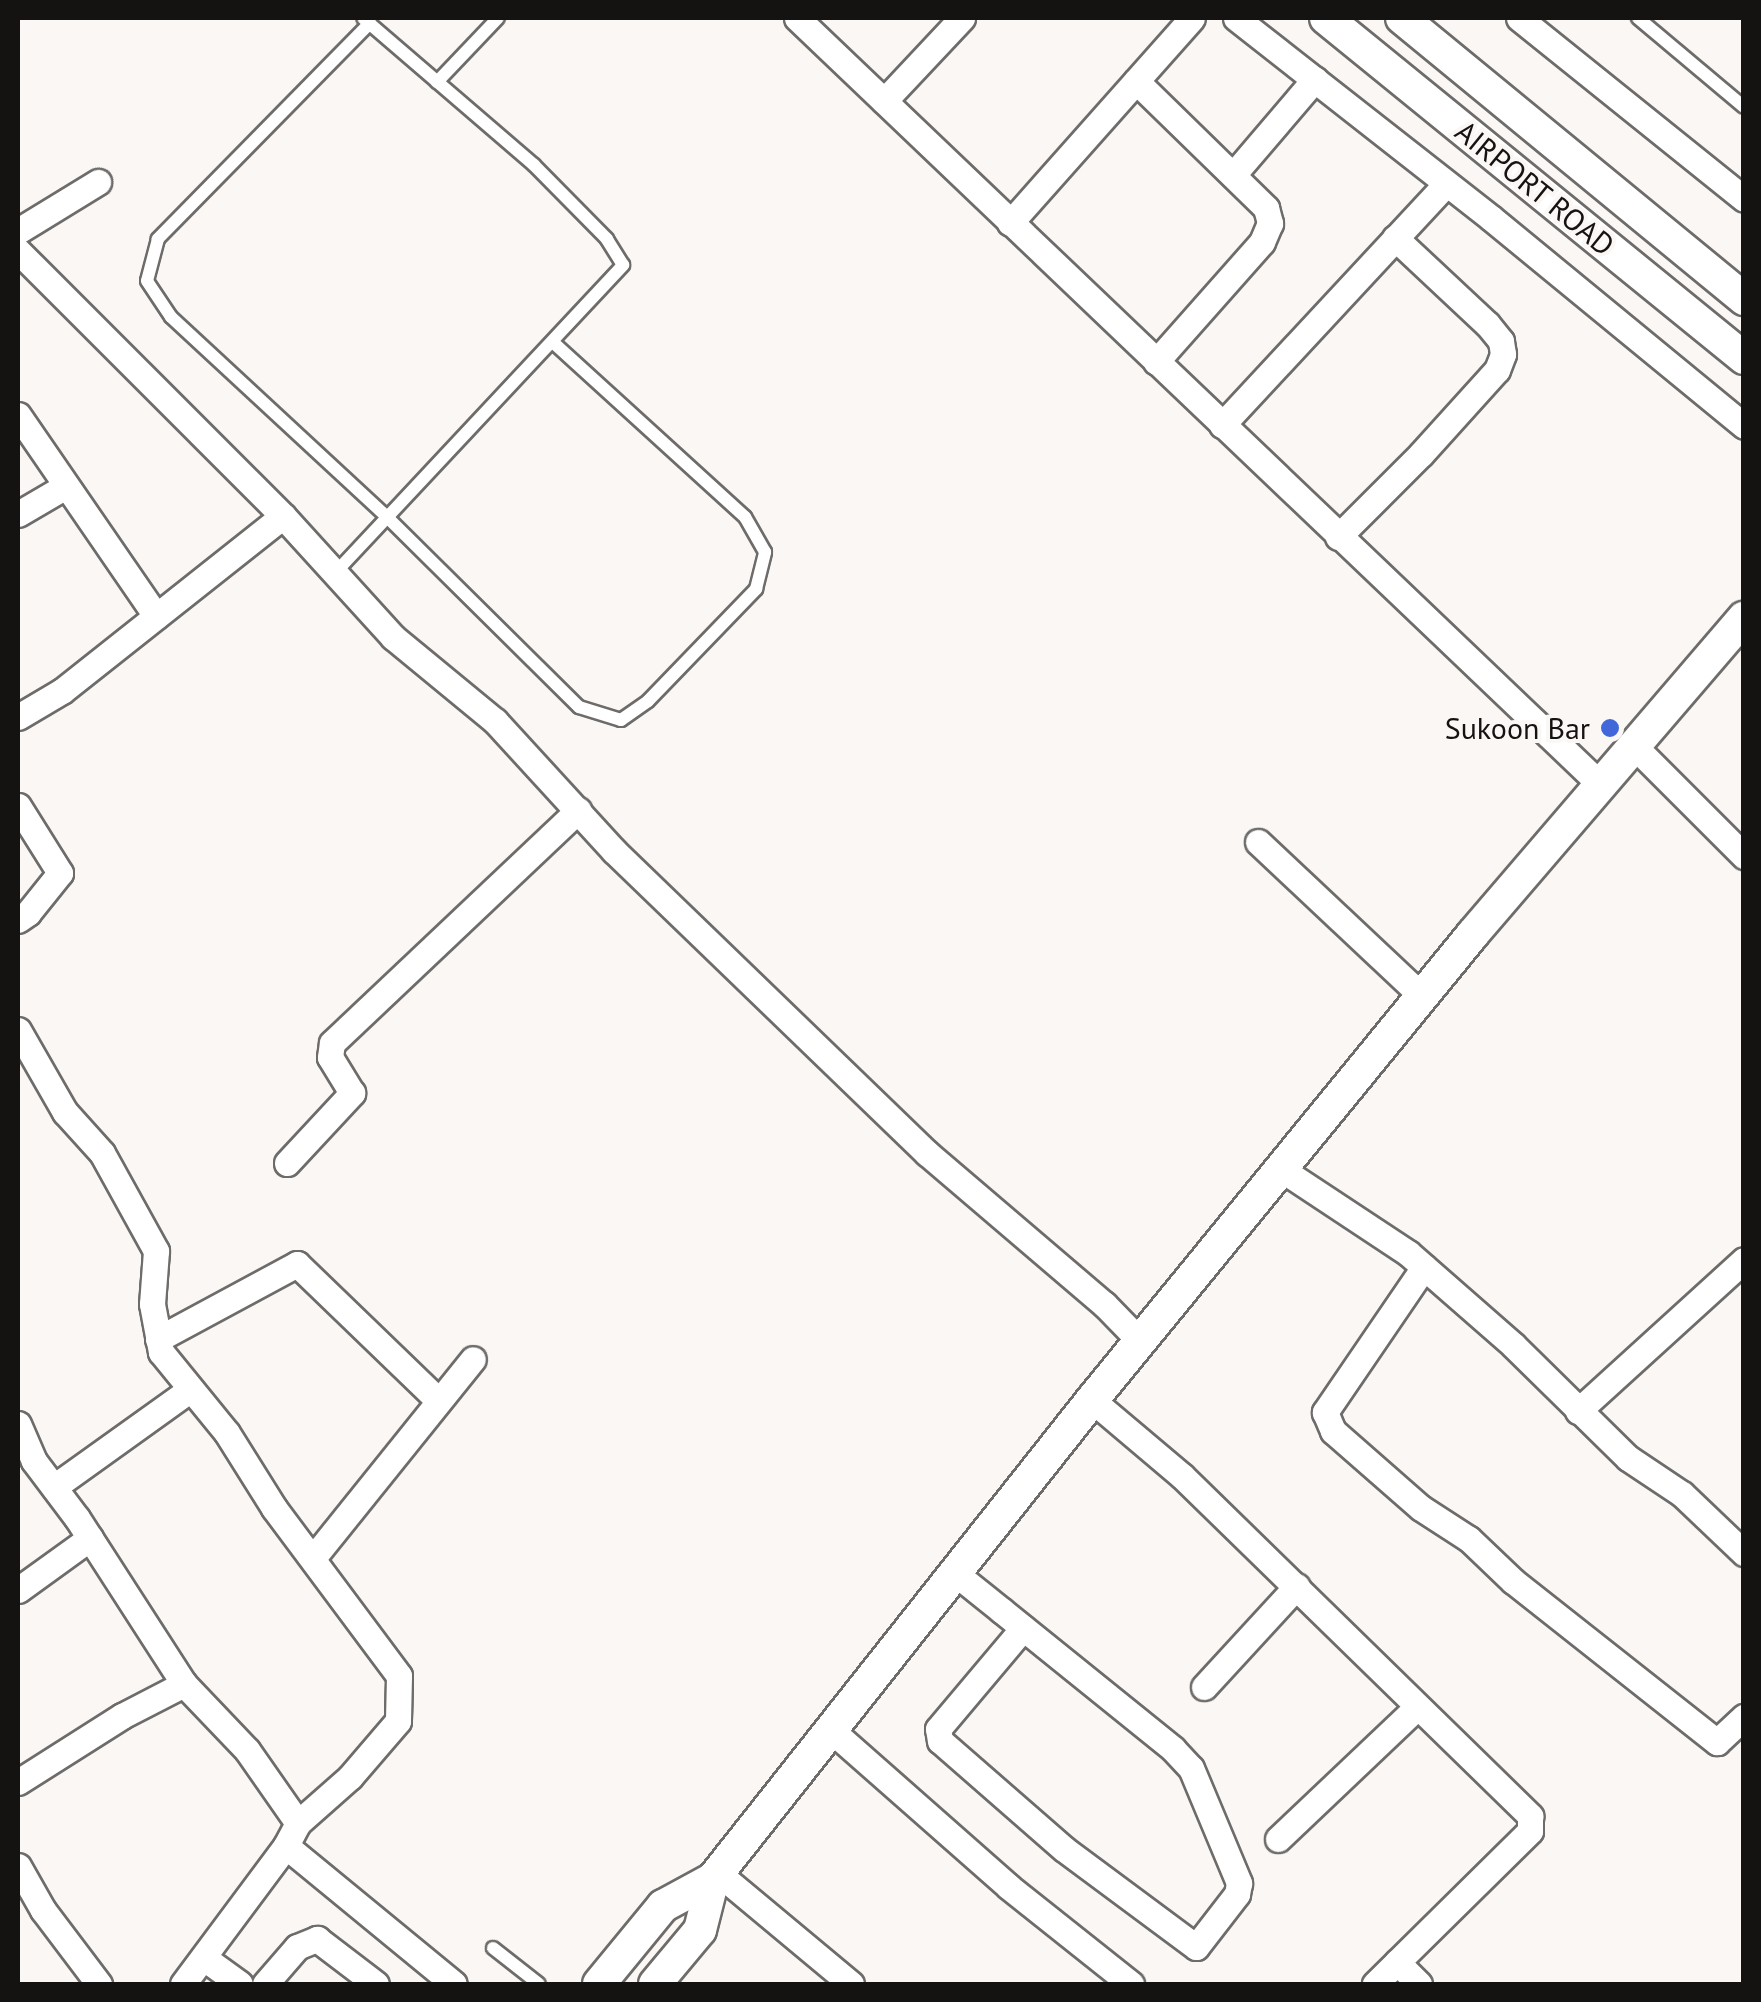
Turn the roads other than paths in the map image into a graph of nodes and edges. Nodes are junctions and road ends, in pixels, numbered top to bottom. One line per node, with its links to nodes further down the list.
1 (498, 18): 13 (lane)
2 (797, 18): 14 (street)
3 (962, 18): 14 (street)
4 (1192, 18): 12 (street)
5 (1236, 18): 11 (street)
6 (1326, 18): 26 (street, AIRPORT ROAD)
7 (1402, 18): 24 (street)
8 (1520, 18): 19 (street)
9 (1638, 18): 15 (lane)
10 (367, 20): 13 (lane); 34 (lane)
11 (1315, 78): 16 (street); 18 (street)
12 (1136, 81): 16 (street); 20 (street)
13 (437, 82): 25 (lane)
14 (884, 102): 20 (street)
15 (1744, 107)
16 (1233, 175): 27 (street)
17 (98, 182): 21 (street)
18 (1445, 185): 22 (street); 30 (street)
19 (1744, 199)
20 (1010, 222): 27 (street)
21 (18, 231)
22 (1395, 238): 29 (street); 35 (street)
23 (18, 251): 33 (street)
24 (1744, 299)
25 (554, 342): 34 (lane); 34 (lane)
26 (1744, 358)
27 (1156, 362): 29 (street)
28 (18, 415): 31 (street)
29 (1222, 425): 35 (street)
30 (1744, 426)
31 (64, 487): 32 (street); 37 (street)
32 (18, 514)
33 (282, 516): 36 (street); 37 (street)
34 (388, 518): 36 (lane)
35 (1338, 536): 41 (street)
36 (335, 574): 43 (street)
37 (156, 616): 39 (street)
38 (1744, 618): 40 (street)
39 (18, 717)
40 (1634, 746): 41 (street); 45 (street)
41 (1601, 784): 47 (street)
42 (18, 806): 46 (street)
43 (578, 810): 49 (street); 54 (street)
44 (1258, 842): 47 (street)
45 (1744, 856)
46 (18, 920)
47 (1422, 996): 50 (street)
48 (18, 1030): 53 (street)
49 (287, 1164)
50 (1281, 1168): 52 (street); 54 (street)
51 (1744, 1260): 59 (street)
52 (1424, 1267): 59 (street); 72 (street)
53 (158, 1340): 56 (street); 58 (street)
54 (1140, 1340): 57 (street)
55 (473, 1360): 58 (street)
56 (191, 1389): 61 (street); 64 (street)
57 (1092, 1400): 65 (street); 66 (street)
58 (439, 1401): 64 (street)
59 (1578, 1411): 63 (street)
60 (18, 1424): 61 (street)
61 (54, 1486): 62 (street)
62 (90, 1538): 67 (street); 69 (street)
63 (1744, 1553)
64 (313, 1558): 75 (street)
65 (955, 1574): 68 (street); 73 (street)
66 (1297, 1586): 70 (street); 71 (street)
67 (18, 1590)
68 (1022, 1628): 68 (street)
69 (184, 1684): 74 (street); 75 (street)
70 (1204, 1686)
71 (1417, 1707): 76 (street); 80 (street)
72 (1744, 1717)
73 (831, 1730): 78 (street); 91 (street)
74 (18, 1782)
75 (292, 1834): 81 (street); 86 (street)
76 (1278, 1838)
77 (18, 1866): 82 (street)
78 (715, 1876): 88 (street); 89 (street); 90 (street)
79 (493, 1948): 87 (lane)
80 (1398, 1962): 92 (street); 93 (street)
81 (194, 1976): 83 (street)
82 (99, 1984)
83 (240, 1984)
84 (264, 1984): 85 (street)
85 (376, 1984)
86 (454, 1984)
87 (539, 1984)
88 (599, 1984)
89 (655, 1984)
90 (851, 1984)
91 (1131, 1984)
92 (1376, 1984)
93 (1419, 1984)

